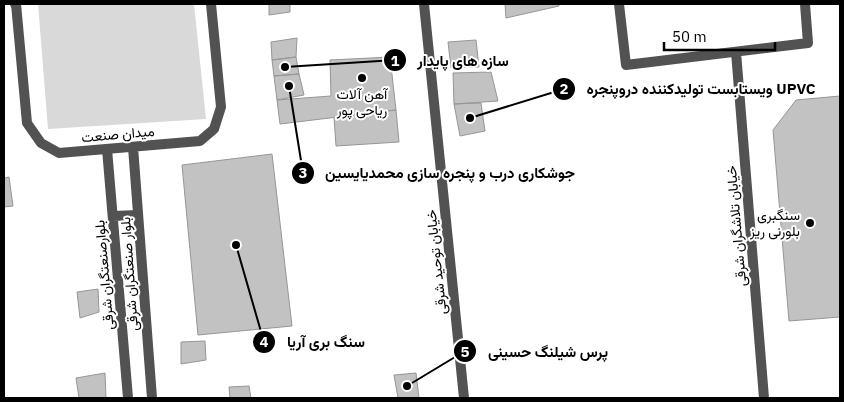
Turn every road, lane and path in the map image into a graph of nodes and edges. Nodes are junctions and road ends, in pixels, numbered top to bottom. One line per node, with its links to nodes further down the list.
1 (16, 4): 8 (street, میدان صنعت)
2 (211, 4): 7 (street, میدان صنعت)
3 (424, 4): 13 (street, خیابان توحید شرقی)
4 (620, 4): 6 (street)
5 (805, 4): 6 (street)
6 (736, 52): 14 (street, خیابان تلاشگران شرقی)
7 (133, 147): 8 (street, میدان صنعت); 9 (street, بلوار صنعتگران شرقی)
8 (108, 149): 10 (street, بلوارصنعتگران شرقی)
9 (138, 215): 10 (street); 12 (street, بلوار صنعتگران شرقی)
10 (113, 216): 11 (street, بلوارصنعتگران شرقی)
11 (128, 398)
12 (152, 398)
13 (464, 398)
14 (764, 398)

